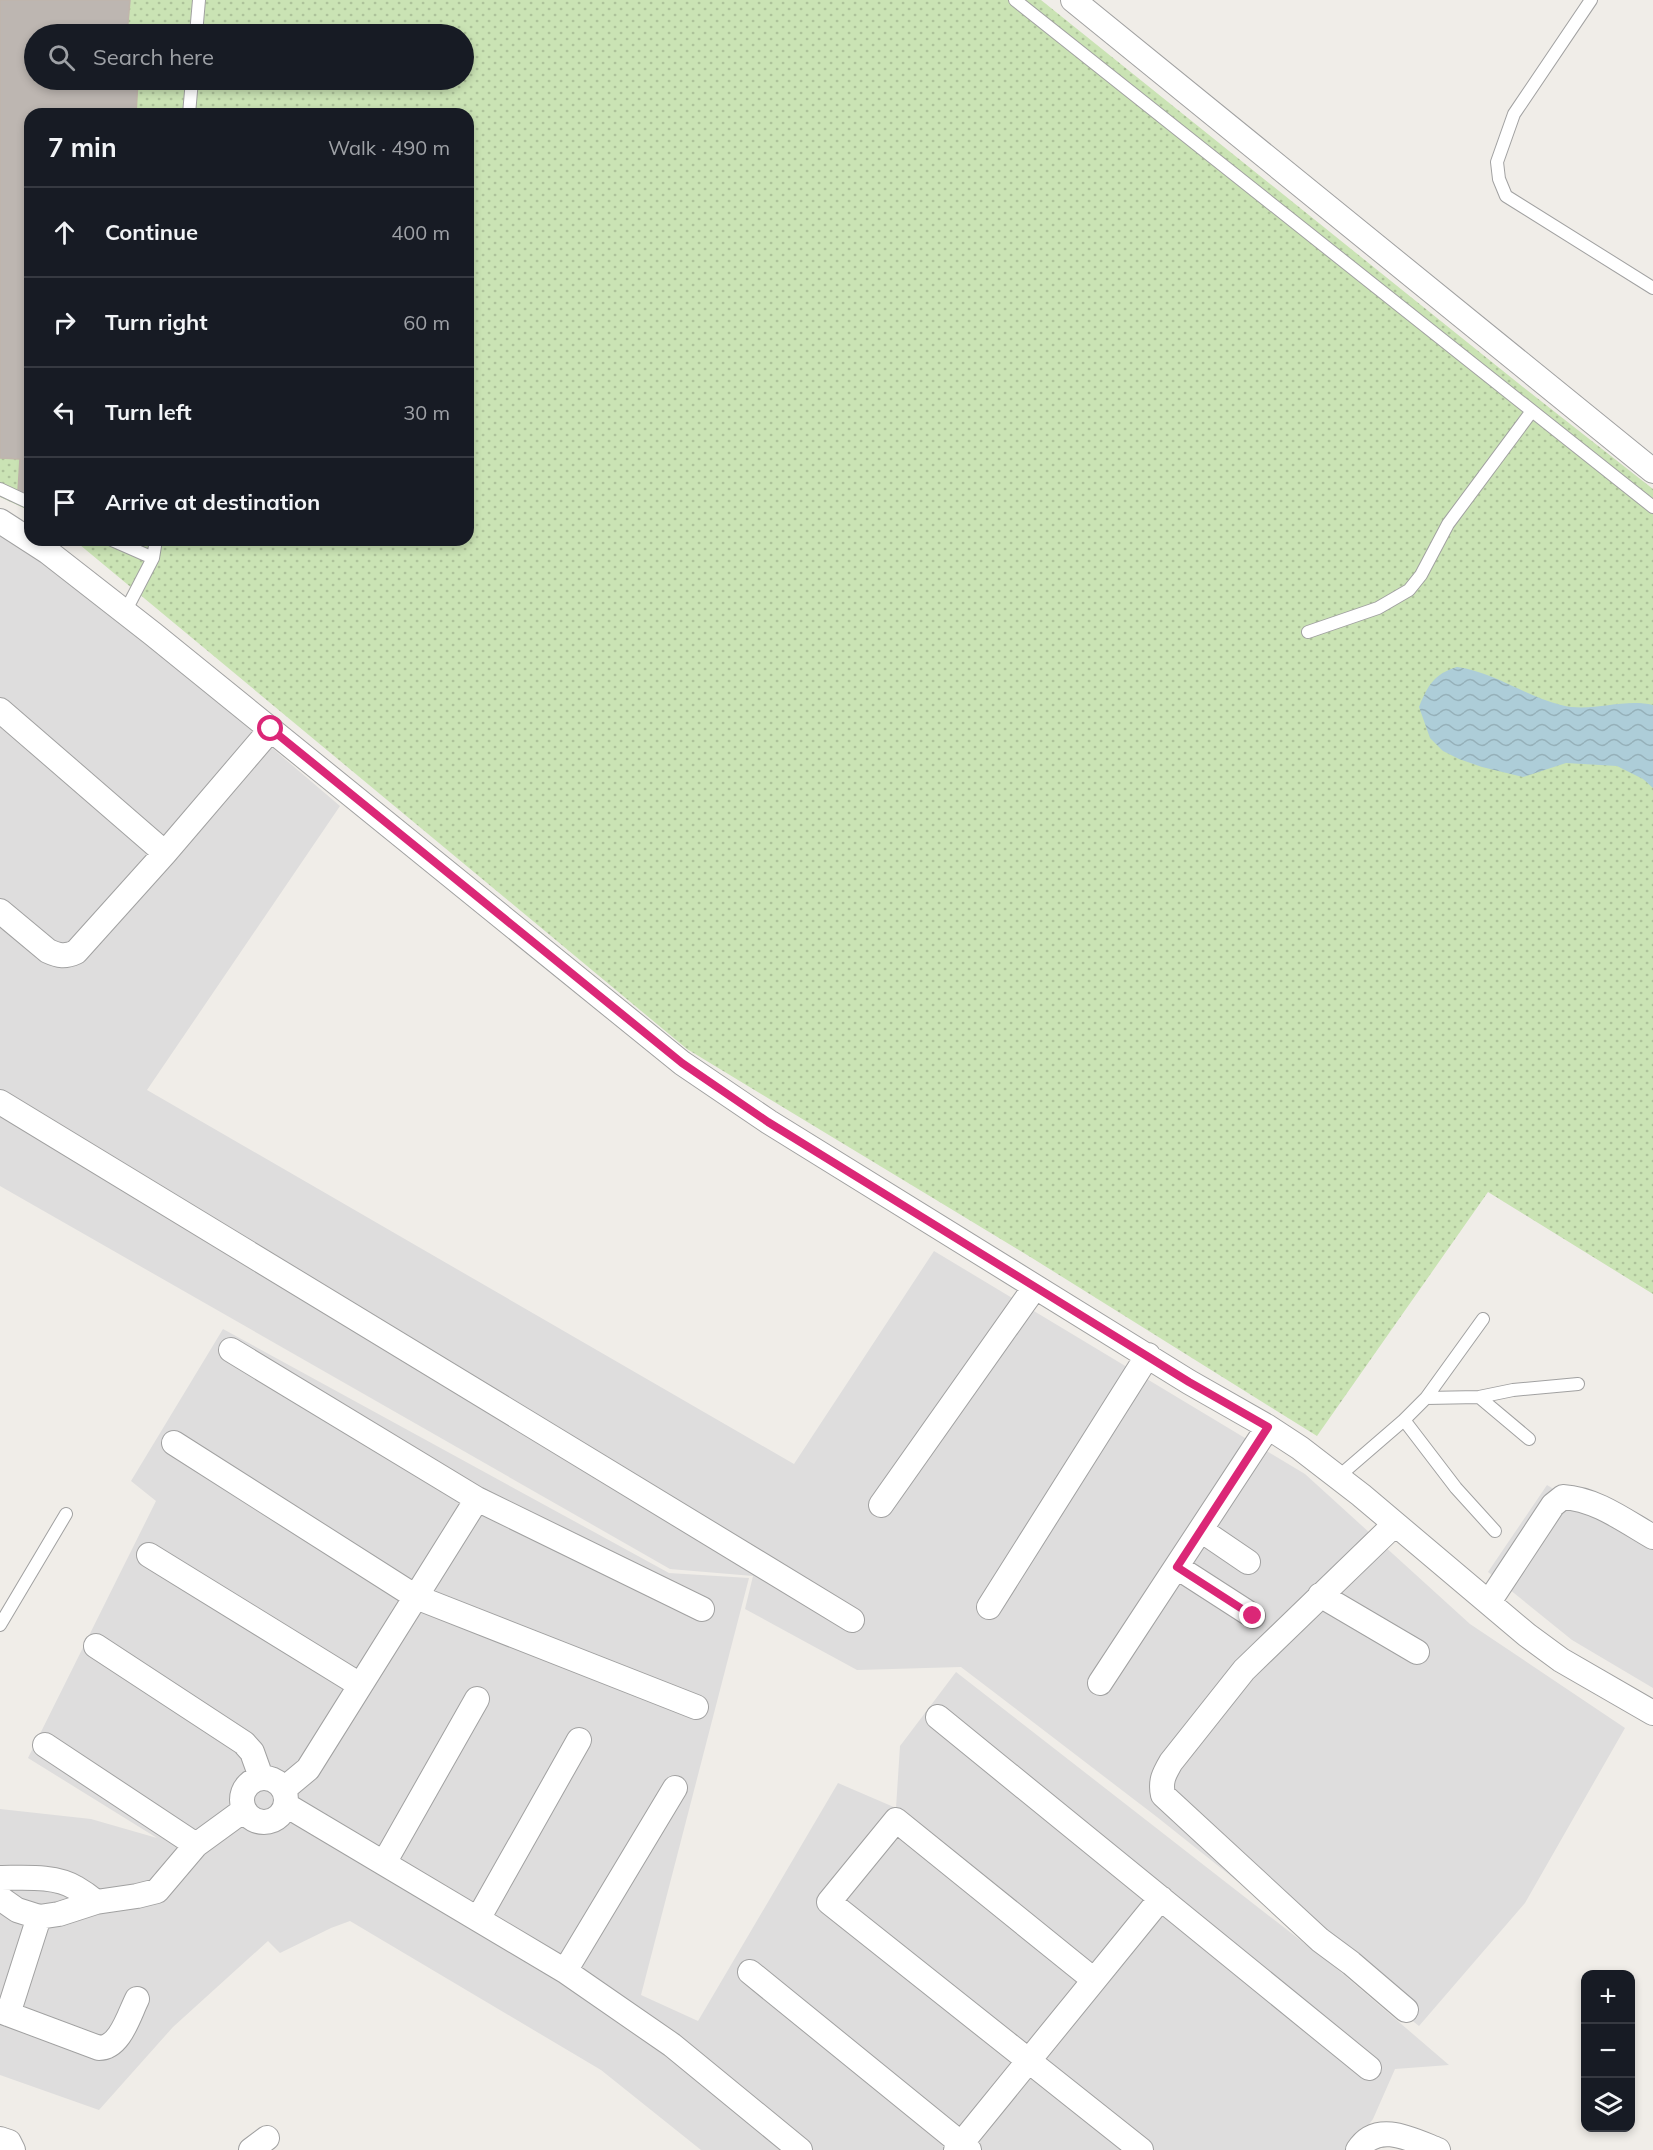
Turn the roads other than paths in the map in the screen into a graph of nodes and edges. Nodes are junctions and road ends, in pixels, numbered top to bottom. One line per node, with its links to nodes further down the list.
1 (199, 0): 5 (lane)
2 (1015, 0): 9 (lane)
3 (1073, 0): 10 (street)
4 (1591, 0): 8 (lane)
5 (197, 24)
6 (191, 90): 7 (lane)
7 (190, 108)
8 (1653, 288)
9 (1532, 411): 13 (lane); 21 (lane)
10 (1653, 471)
11 (0, 489): 12 (lane)
12 (24, 499)
13 (1653, 507)
14 (0, 521): 15 (street)
15 (24, 536)
16 (39, 546): 20 (street)
17 (126, 546): 19 (lane)
18 (155, 546): 19 (lane)
19 (153, 558): 20 (lane)
20 (125, 612): 23 (street)
21 (1308, 632)
22 (0, 710): 24 (street)
23 (271, 729): 24 (street); 27 (street)
24 (165, 853): 25 (street)
25 (0, 911)
26 (0, 1102): 55 (street)
27 (1035, 1287): 30 (street); 40 (street)
28 (1483, 1319): 33 (lane)
29 (231, 1350): 39 (street)
30 (1148, 1355): 35 (street); 52 (street)
31 (1578, 1384): 32 (lane)
32 (1479, 1397): 33 (lane); 36 (lane)
33 (1426, 1398): 34 (lane)
34 (1404, 1420): 38 (lane); 44 (lane)
35 (1268, 1427): 38 (street); 43 (street)
36 (1529, 1439)
37 (174, 1443): 50 (street)
38 (1338, 1477): 42 (street)
39 (477, 1499): 50 (street); 53 (street)
40 (880, 1504)
41 (66, 1514): 56 (lane)
42 (1395, 1524): 49 (street); 51 (street)
43 (1201, 1530): 47 (street); 48 (street)
44 (1495, 1531)
45 (1653, 1537): 51 (street)
46 (149, 1555): 60 (street)
47 (1248, 1562)
48 (1177, 1567): 54 (street); 59 (street)
49 (1320, 1595): 58 (street); 83 (street)
50 (416, 1597): 60 (street); 62 (street)
51 (1489, 1602): 63 (street)
52 (989, 1607)
53 (702, 1609)
54 (1253, 1616)
55 (852, 1620)
56 (0, 1625)
57 (96, 1646): 67 (street)
58 (1417, 1652)
59 (1100, 1683)
60 (360, 1685): 69 (street)
61 (477, 1699): 72 (street)
62 (696, 1707)
63 (1653, 1713)
64 (939, 1717): 75 (street)
65 (579, 1740): 78 (street)
66 (45, 1745): 71 (street)
67 (261, 1777): 69 (street); 70 (street)
68 (675, 1788): 79 (street)
69 (285, 1797): 70 (street); 72 (street)
70 (244, 1810): 71 (street)
71 (196, 1845): 76 (street)
72 (384, 1863): 78 (street)
73 (0, 1878): 76 (street)
74 (0, 1898): 77 (street)
75 (1161, 1898): 81 (street); 86 (street)
76 (96, 1902): 77 (street)
77 (39, 1917): 84 (street)
78 (478, 1919): 79 (street)
79 (565, 1971): 90 (street)
80 (750, 1972): 88 (street)
81 (1094, 1980): 85 (street); 85 (street)
82 (137, 1999): 84 (street)
83 (1406, 2010)
84 (4, 2013)
85 (1029, 2060): 88 (street); 91 (street)
86 (1369, 2068)
87 (0, 2139): 89 (street)
88 (962, 2148)
89 (13, 2150)
90 (800, 2150)
91 (1141, 2150)
92 (1358, 2150): 93 (street)
93 (1438, 2150)

